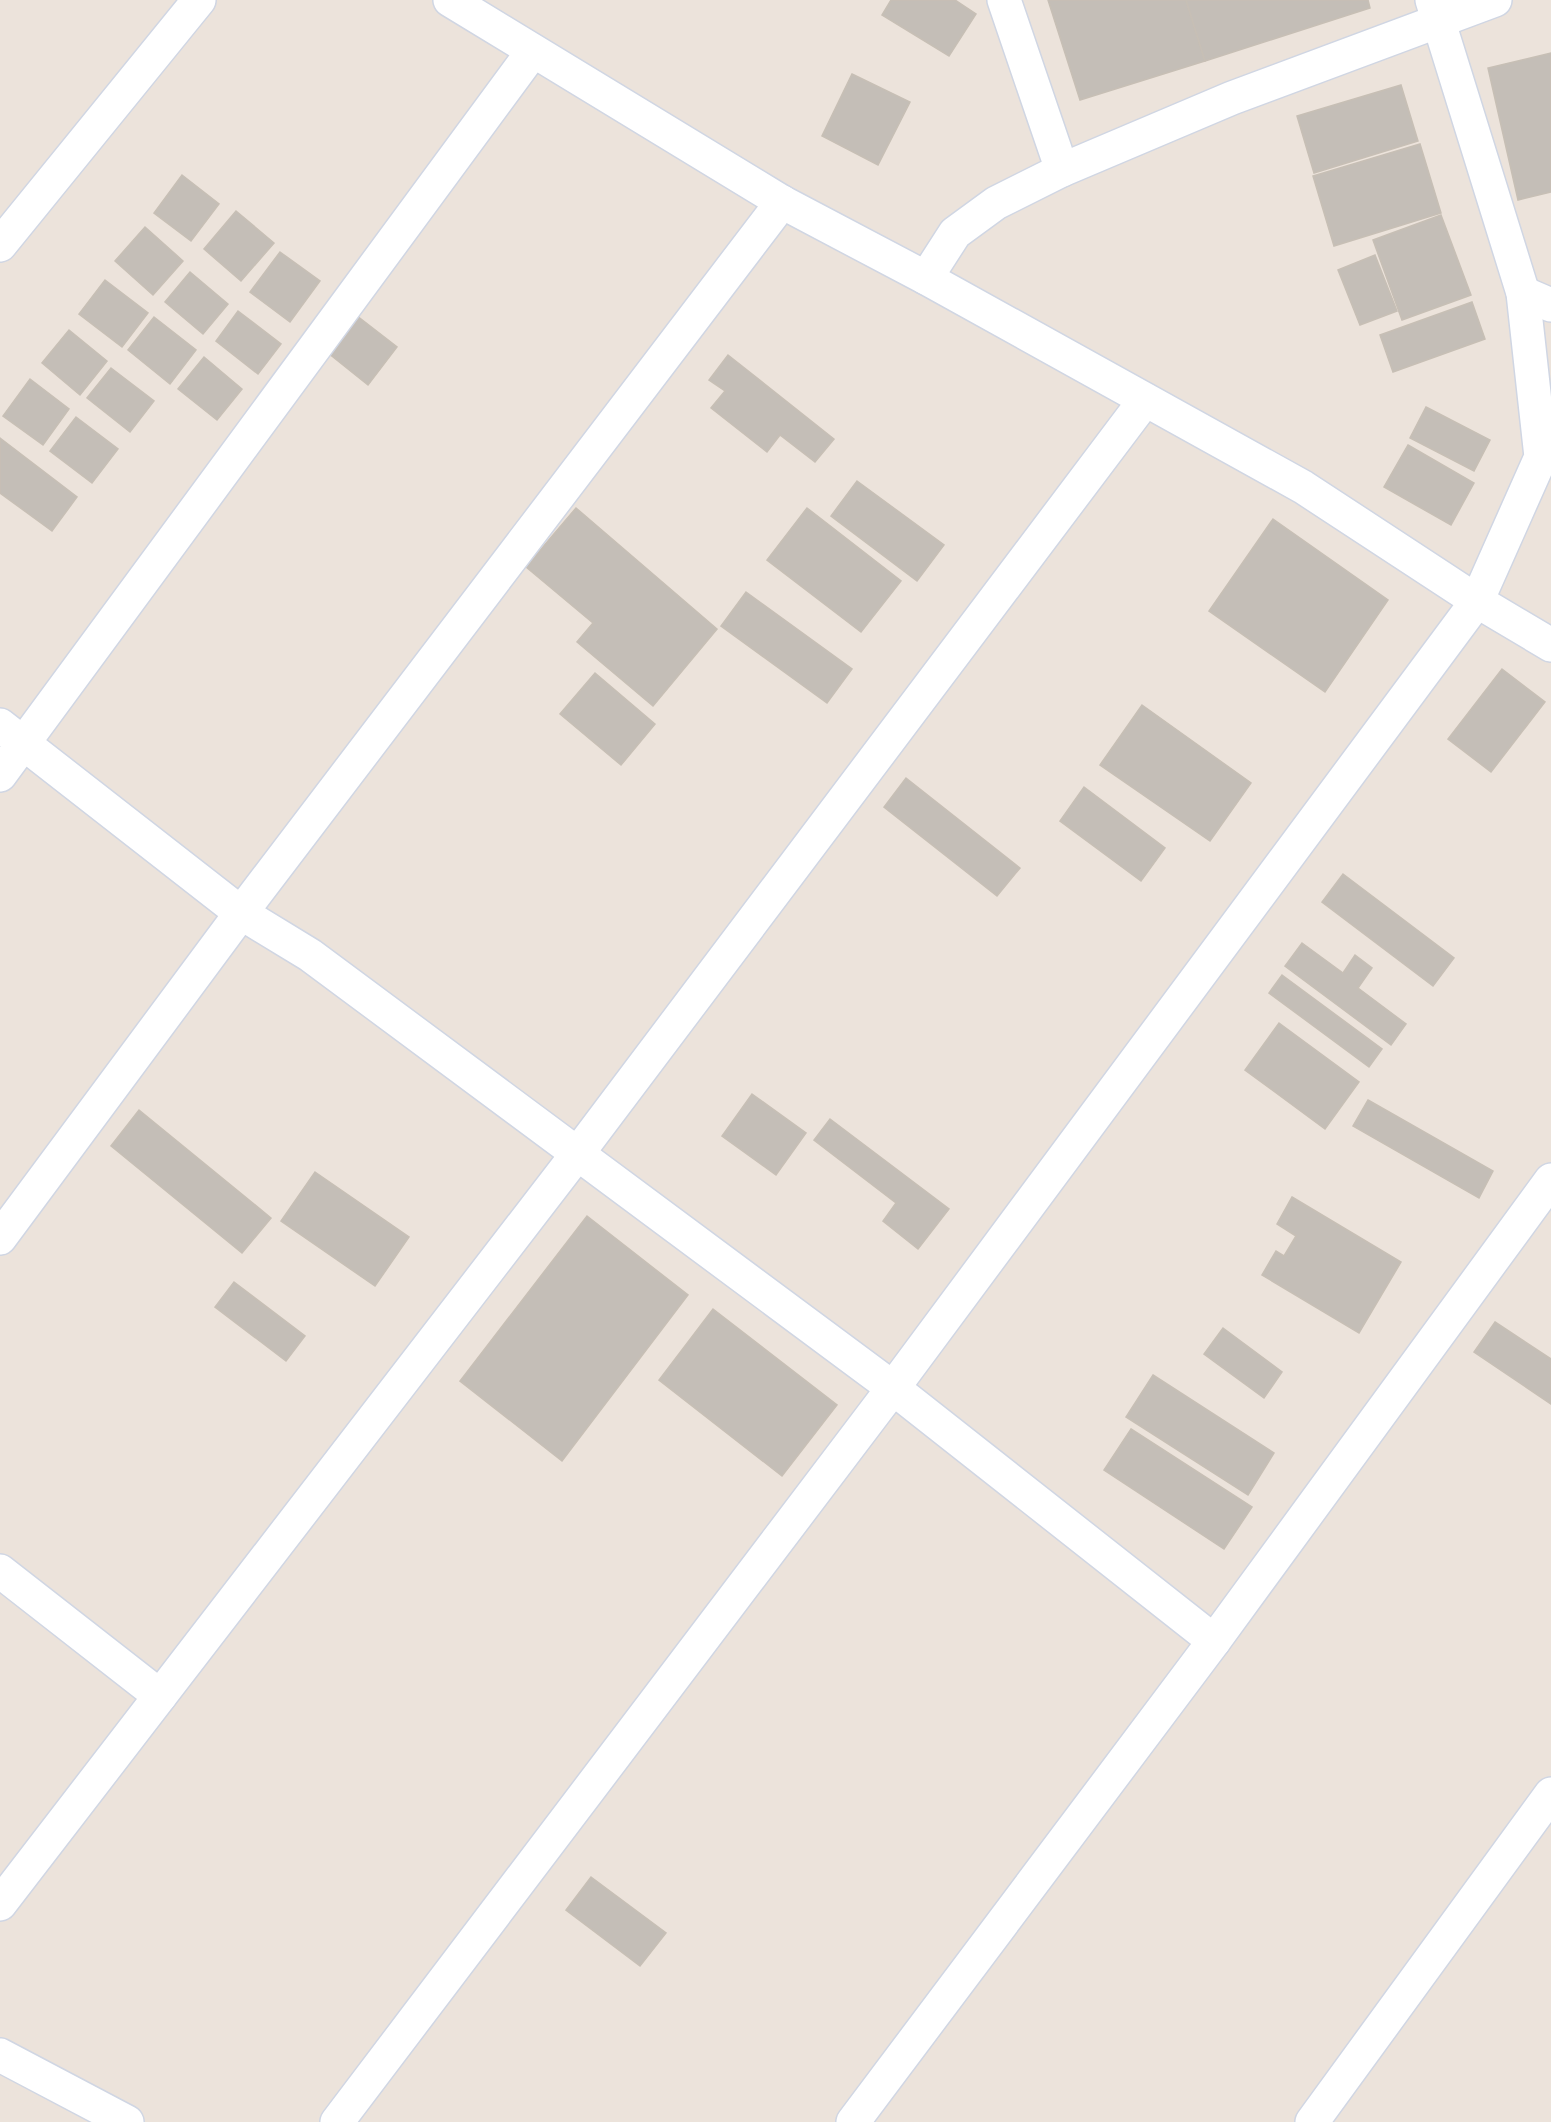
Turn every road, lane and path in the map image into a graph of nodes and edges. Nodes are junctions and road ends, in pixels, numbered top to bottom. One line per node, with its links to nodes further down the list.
1 (199, 0): 9 (street)
2 (450, 0): 6 (street)
3 (1004, 0): 7 (street)
4 (1495, 0): 5 (street)
5 (1435, 11): 7 (street); 11 (street)
6 (533, 51): 8 (street); 15 (street)
7 (1062, 170): 10 (street)
8 (782, 202): 10 (street); 17 (street)
9 (0, 245)
10 (926, 278): 12 (street)
11 (1537, 299): 13 (street)
12 (1145, 400): 13 (street); 18 (street)
13 (1477, 601): 14 (street); 21 (street)
14 (1551, 645)
15 (12, 735): 16 (street); 17 (street)
16 (0, 775)
17 (241, 913): 18 (street); 20 (street)
18 (578, 1153): 21 (street); 24 (street)
19 (1551, 1180): 23 (street)
20 (0, 1238)
21 (892, 1388): 23 (street); 29 (street)
22 (0, 1570): 24 (street)
23 (1214, 1641): 30 (street)
24 (160, 1696): 26 (street)
25 (1551, 1794): 31 (street)
26 (0, 1904)
27 (0, 2055): 28 (street)
28 (127, 2122)
29 (337, 2122)
30 (853, 2122)
31 (1312, 2122)

